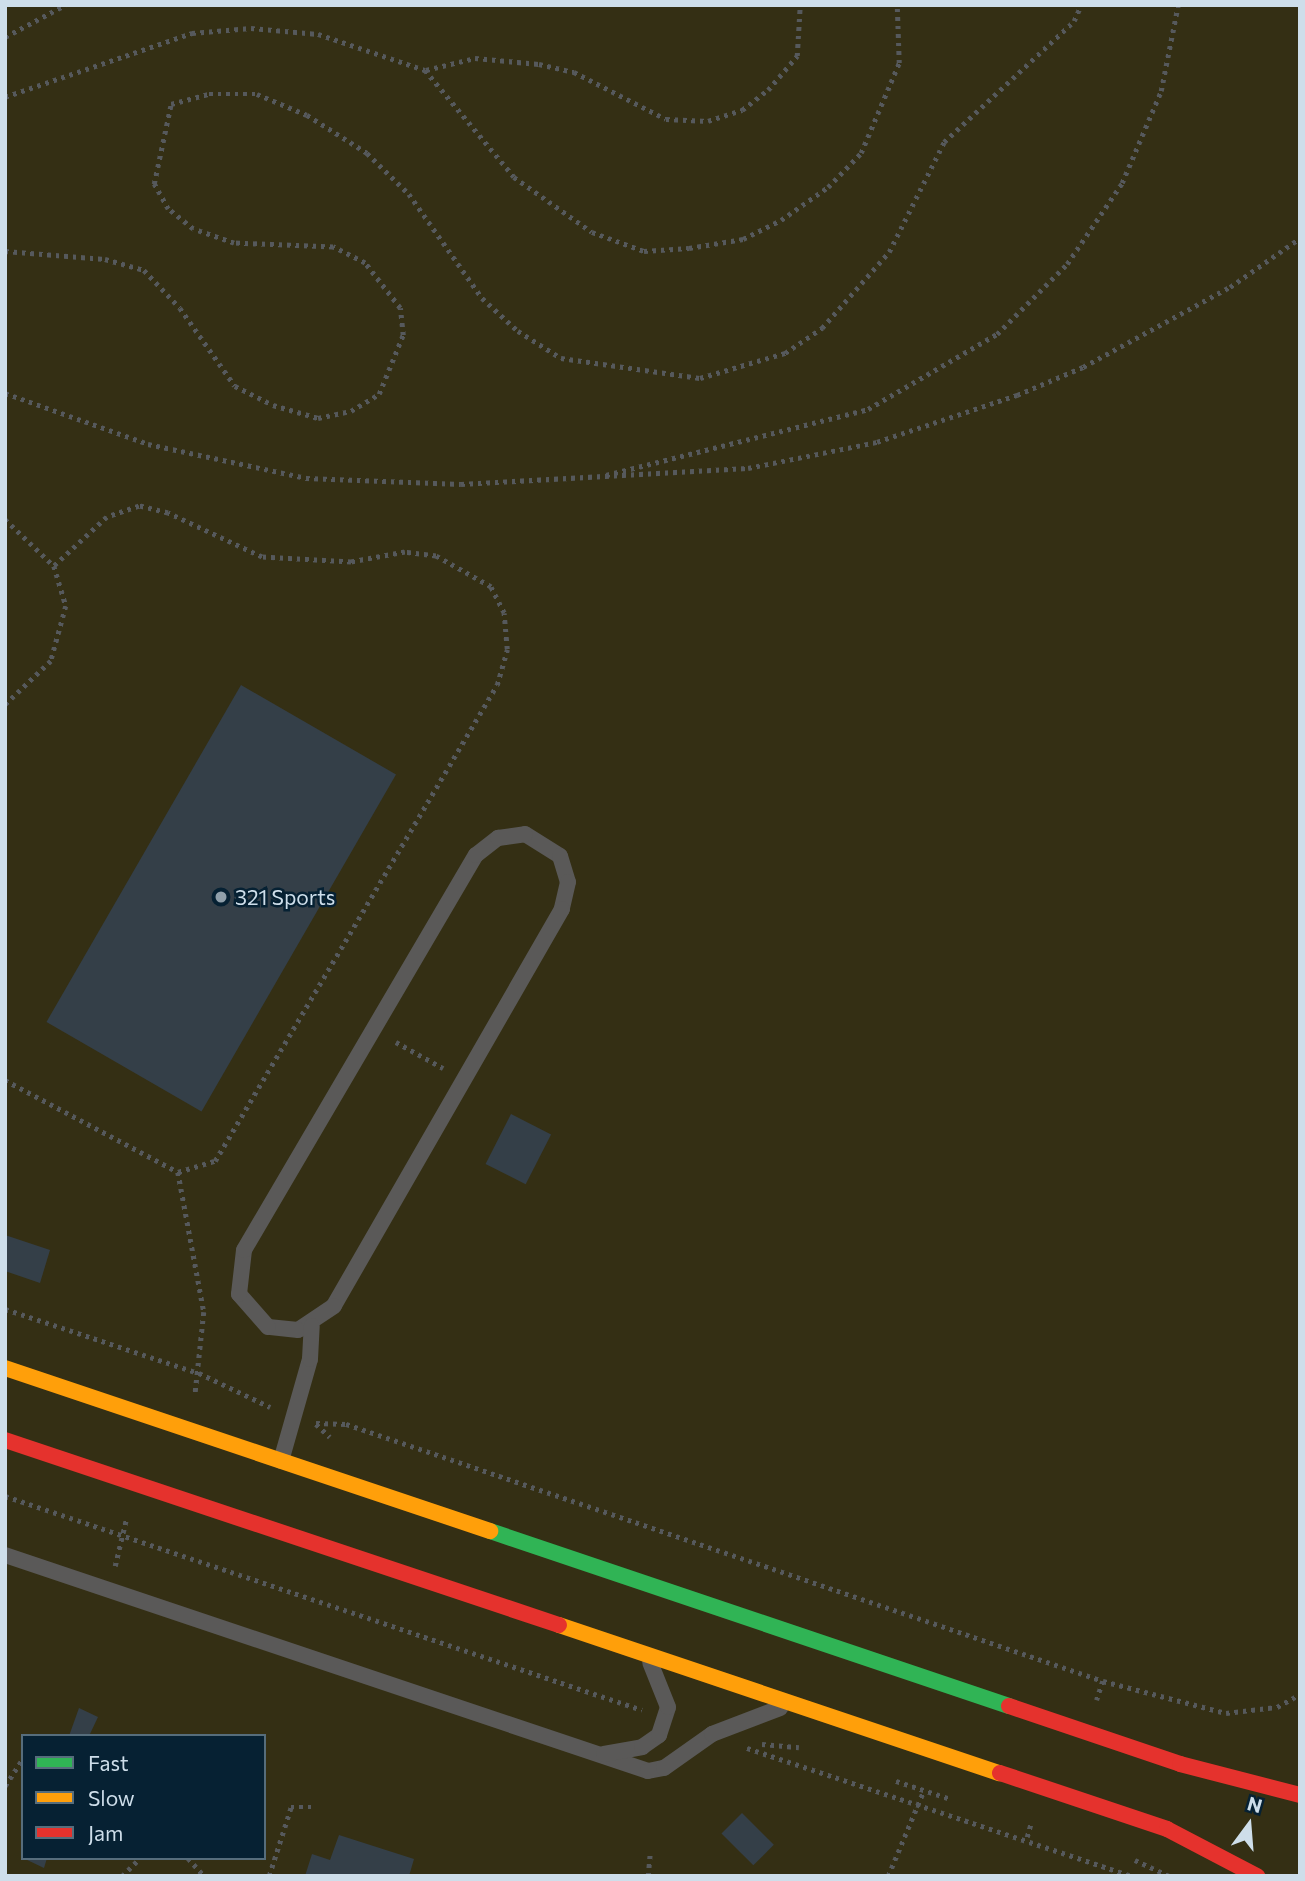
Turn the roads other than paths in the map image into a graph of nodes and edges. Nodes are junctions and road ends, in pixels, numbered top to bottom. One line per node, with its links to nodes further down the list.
1 (312, 1326): 1 (lane); 4 (lane)
2 (5, 1368): 4 (main road)
3 (5, 1440): 6 (main road)
4 (281, 1461): 9 (main road)
5 (5, 1555): 8 (lane)
6 (648, 1657): 7 (main road); 8 (lane)
7 (793, 1704): 8 (lane); 10 (main road)
8 (598, 1754)
9 (1300, 1795)
10 (1257, 1876)

